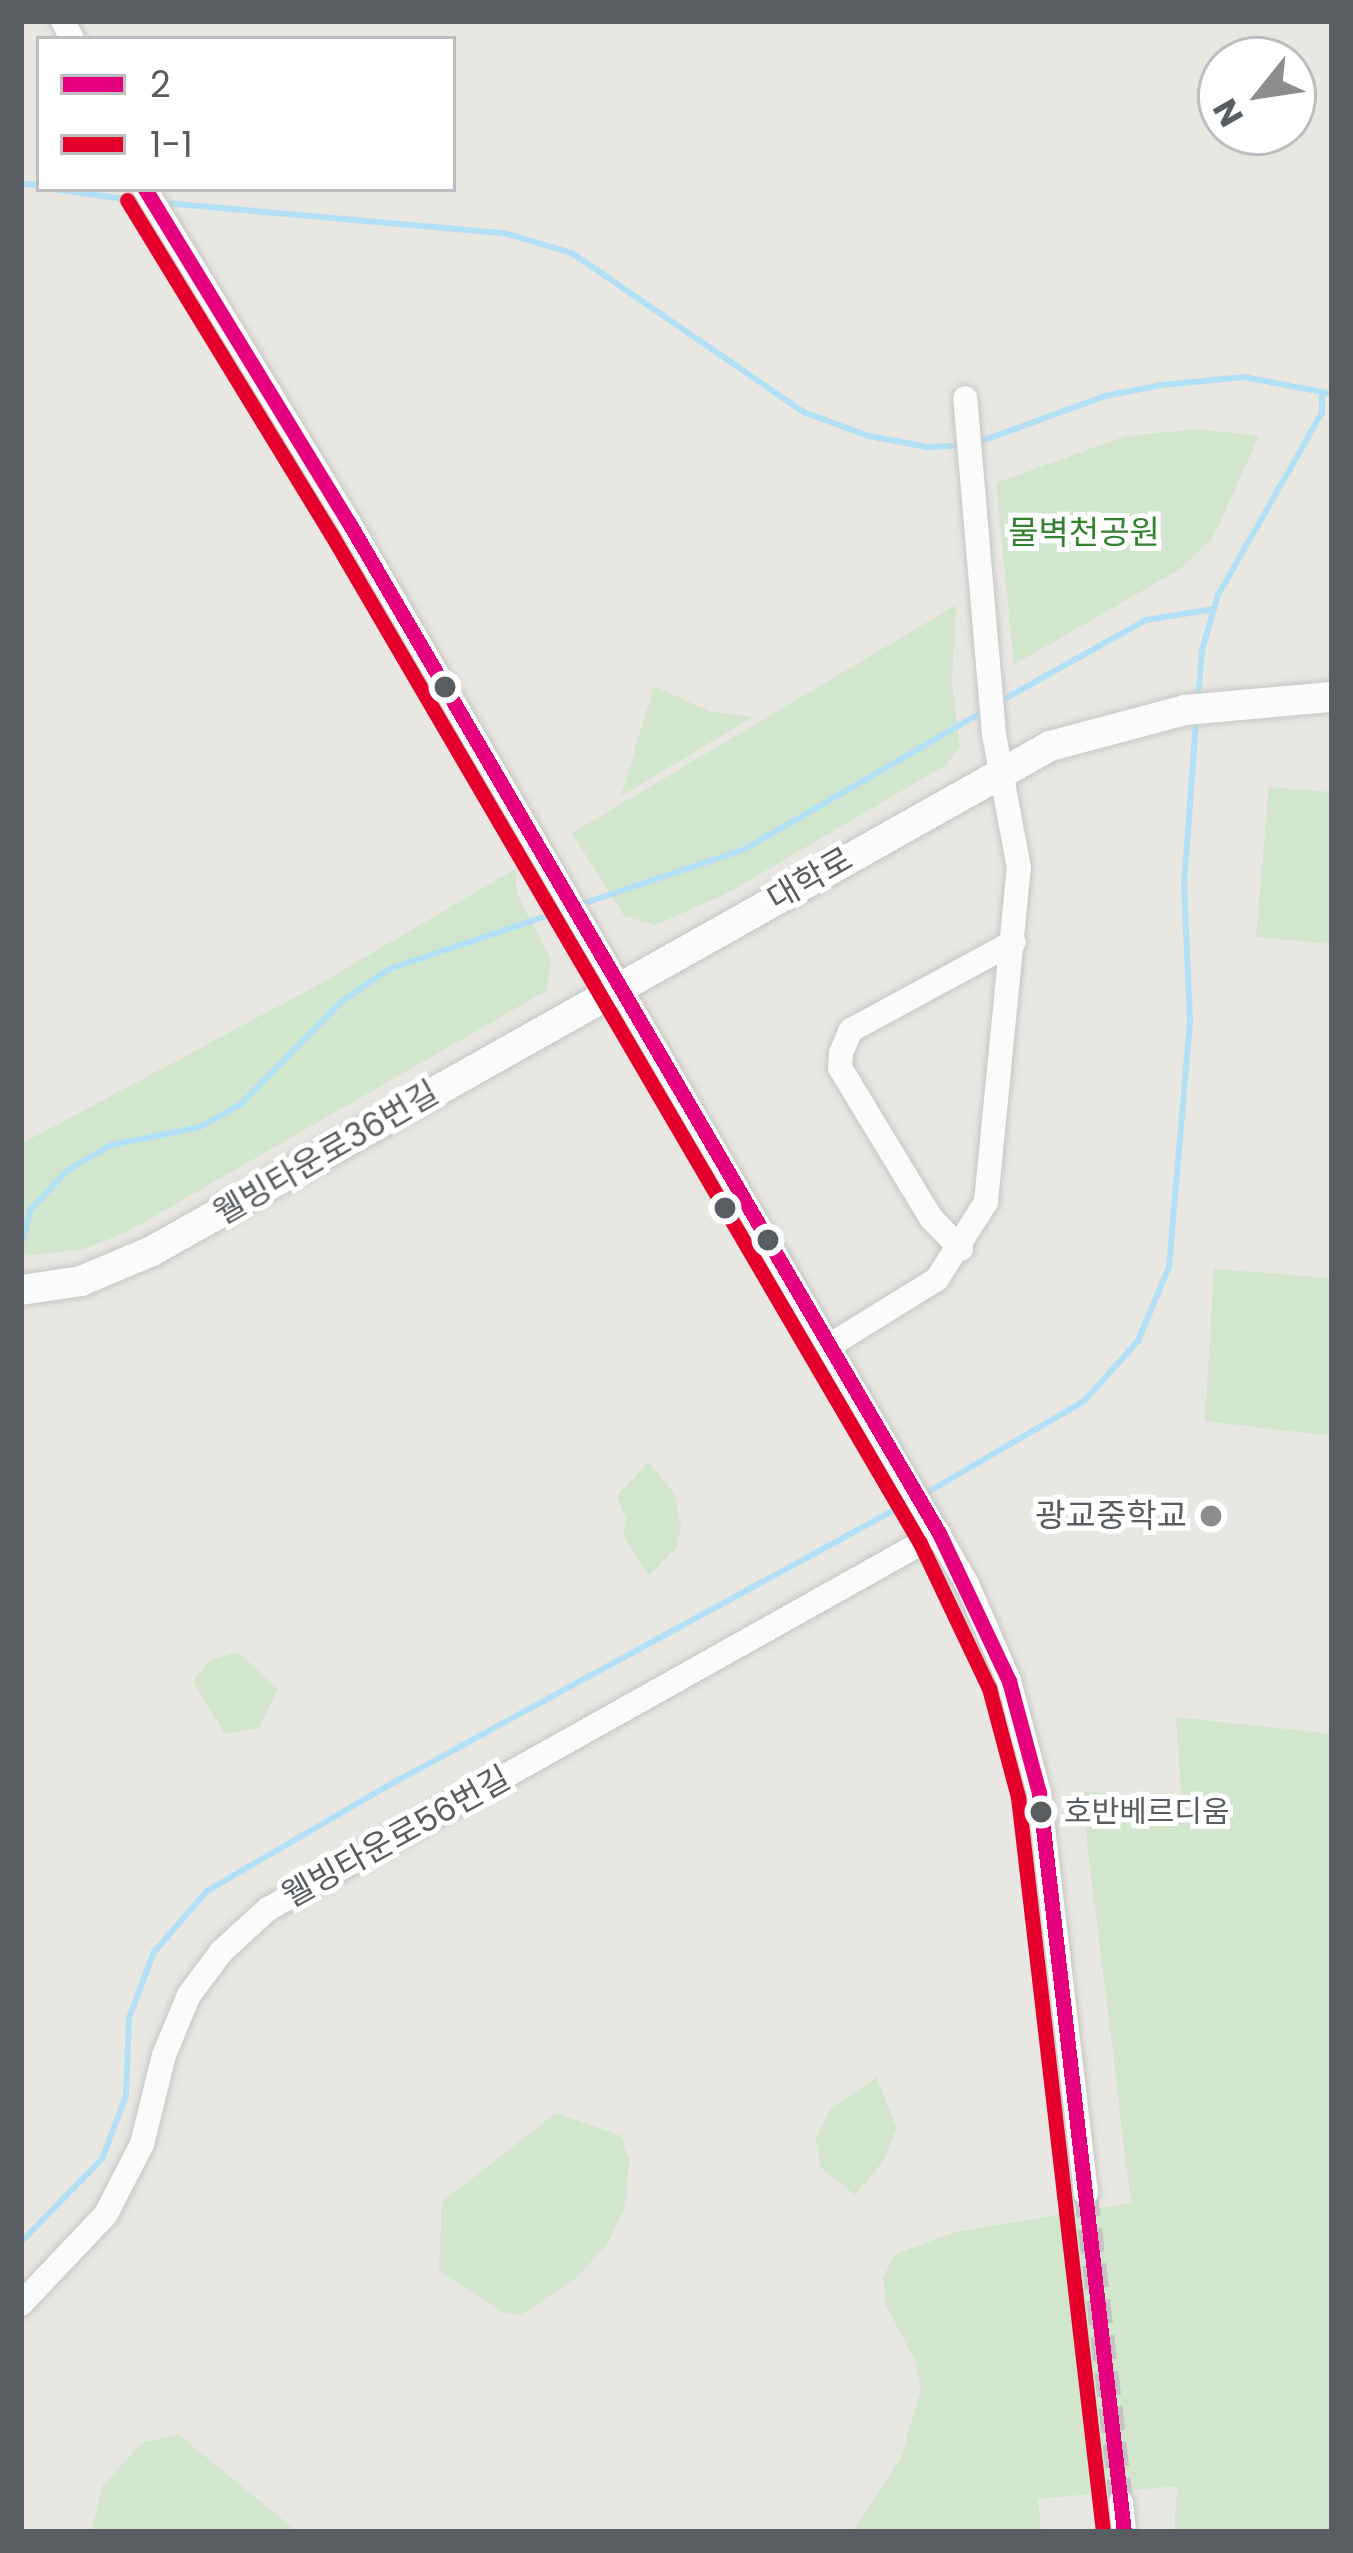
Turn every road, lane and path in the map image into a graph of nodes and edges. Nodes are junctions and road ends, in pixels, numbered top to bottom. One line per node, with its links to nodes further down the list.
1 (147, 192): 6 (street)
2 (965, 398): 4 (street)
3 (1332, 697): 4 (street, 대학로)
4 (1000, 770): 5 (street); 6 (street, 대학로)
5 (1014, 942): 7 (street); 7 (street)
6 (620, 987): 8 (street, 웰빙타운로36번길); 9 (street)
7 (961, 1249): 9 (street)
8 (37, 1288)
9 (829, 1346): 10 (street)
10 (939, 1533): 11 (street); 12 (street, 웰빙타운로56번길)
11 (1086, 2193)
12 (21, 2304)
13 (1121, 2502): 14 (street)
14 (1124, 2532)

